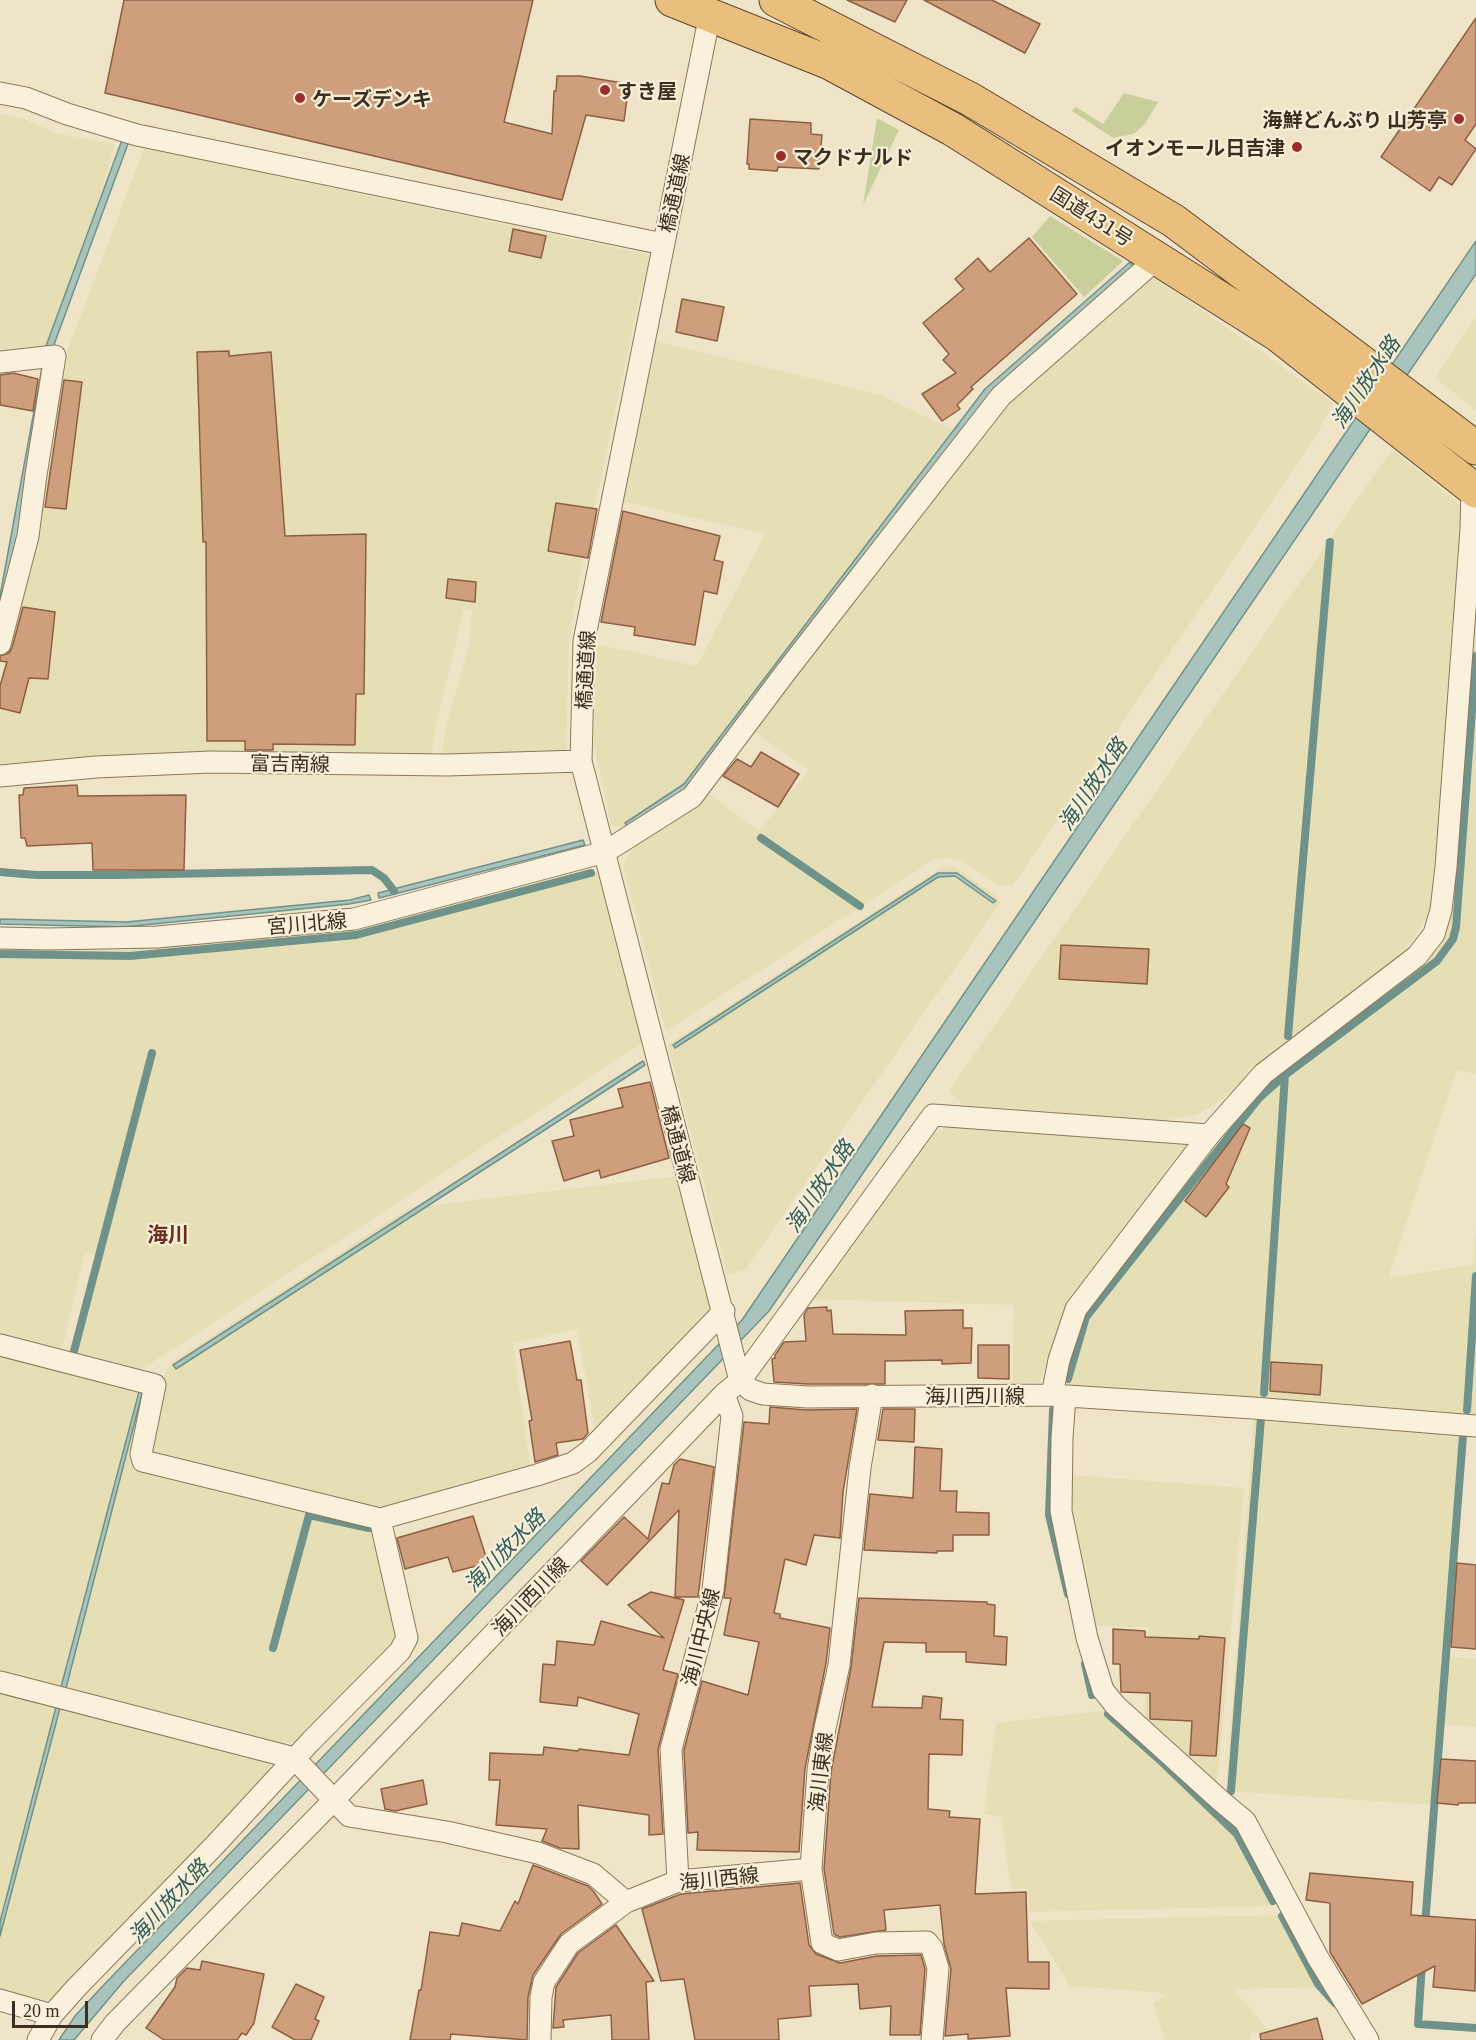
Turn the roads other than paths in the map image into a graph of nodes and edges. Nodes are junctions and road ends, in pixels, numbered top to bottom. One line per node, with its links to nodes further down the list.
1 (672, 0): 3 (highway, 国道431号)
2 (776, 0): 8 (highway, 国道431号)
3 (710, 14): 5 (street, 橋通道線); 6 (highway, 国道431号)
4 (0, 93): 5 (street)
5 (663, 244): 12 (street, 橋通道線)
6 (1159, 257): 8 (highway, 国道431号); 14 (street, 宮川北線)
7 (0, 362): 11 (street)
8 (1361, 381): 9 (highway, 国道431号); 10 (highway, 国道431号)
9 (1476, 448)
10 (1474, 489): 16 (street)
11 (0, 644)
12 (581, 761): 13 (street, 富吉南線); 14 (street, 橋通道線)
13 (0, 776)
14 (605, 852): 15 (street, 宮川北線); 17 (street, 橋通道線)
15 (0, 938)
16 (1209, 1135): 19 (street); 21 (street)
17 (724, 1316): 19 (street, 橋通道線); 23 (street)
18 (0, 1345): 23 (street)
19 (733, 1379): 20 (street, 海川西川線); 26 (street, 海川西川線); 28 (street, 海川中央線)
20 (872, 1395): 21 (street, 海川西川線); 27 (street, 海川東線)
21 (1058, 1395): 22 (street, 海川西川線); 36 (street)
22 (1476, 1426)
23 (380, 1519): 25 (street)
24 (0, 1682): 25 (street)
25 (298, 1762): 26 (street); 31 (street)
26 (331, 1796): 29 (street); 33 (street, 海川西川線)
27 (811, 1869): 28 (street, 海川西線); 35 (street, 海川東線)
28 (678, 1881): 29 (street, 海川西線)
29 (626, 1902): 34 (street, 海川西線)
30 (0, 2000): 31 (street)
31 (52, 2015): 32 (street)
32 (38, 2040)
33 (102, 2040)
34 (540, 2040)
35 (932, 2040)
36 (1368, 2040)

